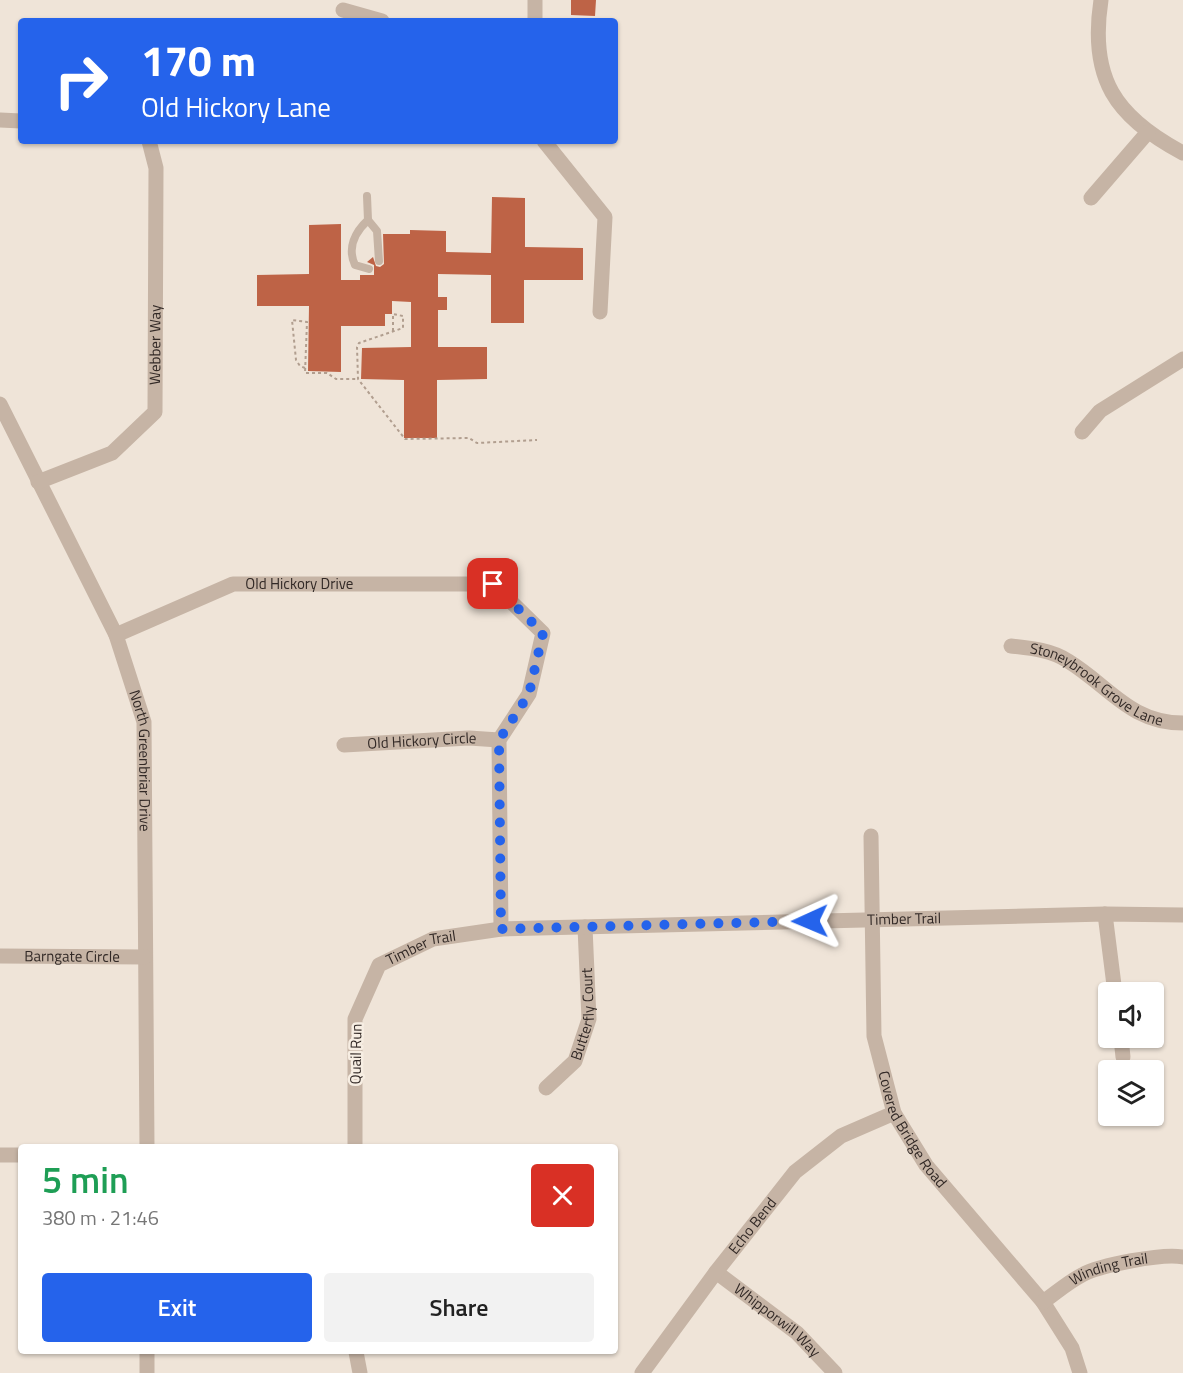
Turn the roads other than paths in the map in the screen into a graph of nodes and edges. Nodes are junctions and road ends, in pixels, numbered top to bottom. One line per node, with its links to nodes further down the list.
1 (535, 0): 5 (street)
2 (1101, 0): 8 (street)
3 (343, 10): 4 (street)
4 (371, 18)
5 (535, 18)
6 (0, 120): 7 (street)
7 (18, 121)
8 (1148, 132): 11 (street); 13 (street)
9 (150, 144): 21 (street, Webber Way)
10 (546, 144): 17 (street)
11 (1183, 153)
12 (367, 196): 14 (lane)
13 (1091, 198)
14 (368, 220): 15 (lane); 16 (lane)
15 (379, 261)
16 (369, 269)
17 (600, 312)
18 (1183, 359): 20 (street)
19 (0, 405): 21 (street, North Greenbriar Drive)
20 (1082, 432)
21 (38, 482): 22 (street, North Greenbriar Drive)
22 (116, 635): 25 (street, Old Hickory Drive); 34 (street, North Greenbriar Drive)
23 (1011, 646): 24 (street, Stoneybrook Grove Lane)
24 (1183, 723)
25 (499, 740): 26 (street, Old Hickory Circle); 32 (street)
26 (344, 745)
27 (871, 836): 30 (street, Covered Bridge Road)
28 (1105, 914): 29 (street, Timber Trail); 30 (street, Timber Trail); 36 (street)
29 (1183, 915)
30 (872, 920): 31 (street, Timber Trail); 40 (street, Covered Bridge Road)
31 (585, 927): 32 (street, Timber Trail); 39 (street, Butterfly Court)
32 (501, 929): 35 (street, Timber Trail)
33 (0, 956): 34 (street, Barngate Circle)
34 (145, 957): 41 (street, North Greenbriar Drive)
35 (379, 965): 42 (street, Quail Run)
36 (1114, 982)
37 (1123, 1048): 38 (street)
38 (1124, 1057)
39 (546, 1088)
40 (894, 1113): 46 (street, Echo Bend); 47 (street, Covered Bridge Road)
41 (147, 1144)
42 (355, 1144)
43 (0, 1155): 44 (street)
44 (18, 1155)
45 (1183, 1257): 47 (street, Winding Trail)
46 (716, 1272): 52 (street, Echo Bend); 53 (street, Whipporwill Way)
47 (1043, 1302): 54 (street, Covered Bridge Road)
48 (147, 1354): 50 (street)
49 (357, 1354): 51 (street)
50 (147, 1373)
51 (360, 1373)
52 (642, 1373)
53 (835, 1373)
54 (1080, 1373)

